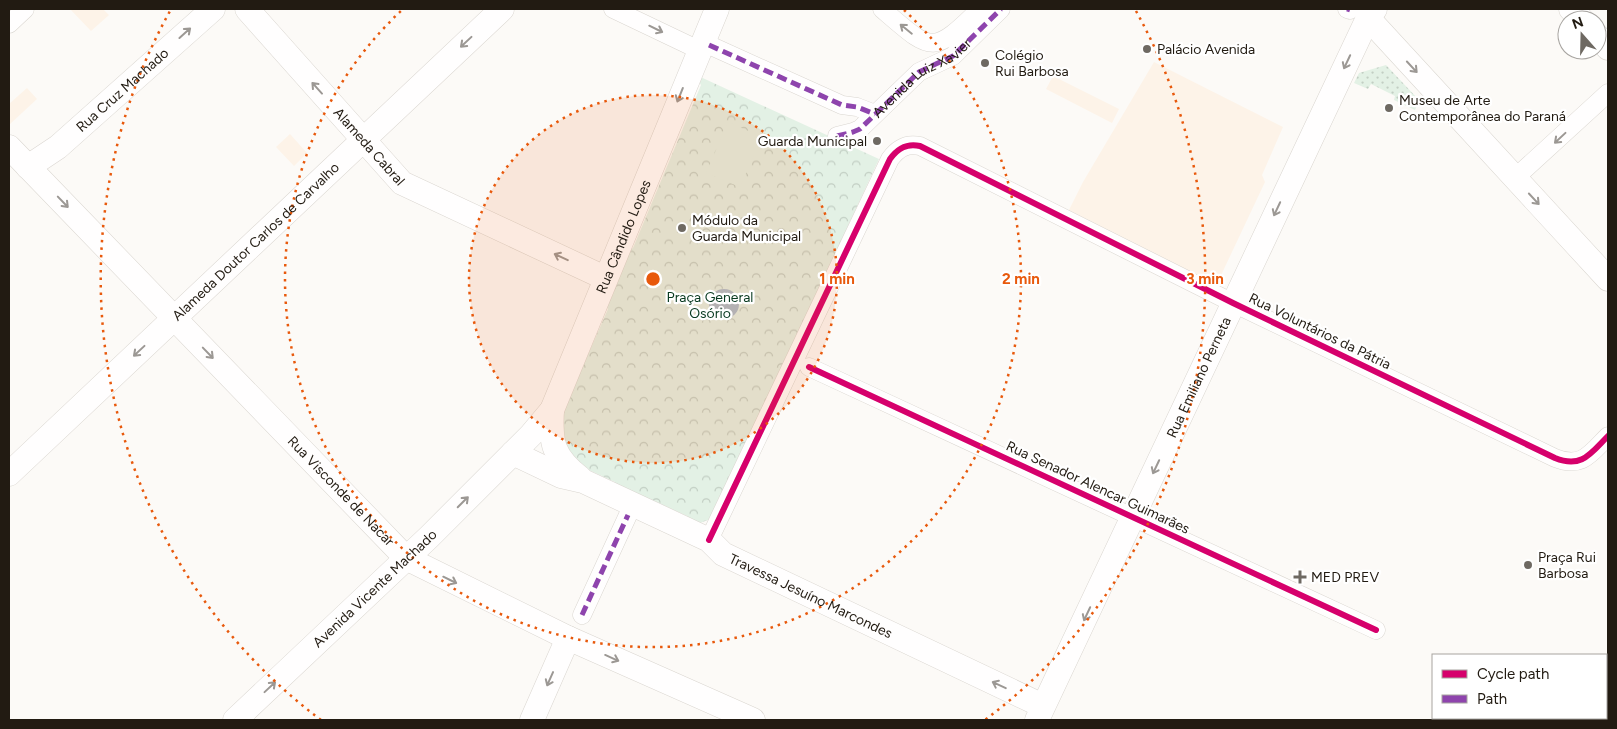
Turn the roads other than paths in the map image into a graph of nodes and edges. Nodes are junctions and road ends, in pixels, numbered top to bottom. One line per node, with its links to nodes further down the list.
1 (25, 9): 11 (street)
2 (213, 9): 18 (street, Rua Cruz Machado, one-way to 2)
3 (247, 9): 16 (street, Alameda Cabral, one-way to 3)
4 (502, 9): 16 (street, Alameda Doutor Carlos de Carvalho, one-way to 16)
5 (612, 9): 12 (street, one-way to 12)
6 (716, 9): 12 (street, Rua Cândido Lopes)
7 (882, 9): 8 (street, Avenida Luiz Xavier, one-way to 7)
8 (980, 9)
9 (1000, 9): 14 (street, Avenida Luiz Xavier)
10 (1360, 11): 19 (street, one-way to 19); 22 (street, Rua Emiliano Perneta, one-way to 22)
11 (9, 24)
12 (704, 47): 14 (street); 20 (street, Rua Cândido Lopes, one-way to 20)
13 (1608, 93): 19 (street, one-way to 19)
14 (875, 114): 15 (street, Avenida Luiz Xavier)
15 (837, 136)
16 (363, 139): 20 (street, Alameda Cabral, one-way to 16); 23 (street, Alameda Doutor Carlos de Carvalho)
17 (9, 147): 18 (street, Rua Visconde de Nacar)
18 (19, 167): 23 (street, Rua Visconde de Nacar, one-way to 23)
19 (1515, 178): 21 (street, one-way to 21)
20 (605, 278): 25 (street, Rua Cândido Lopes)
21 (1608, 279)
22 (1233, 303): 26 (street, Rua Voluntários da Pátria); 31 (street, Rua Emiliano Perneta, one-way to 31); 32 (street, Rua Voluntários da Pátria)
23 (174, 318): 28 (street, Alameda Doutor Carlos de Carvalho, one-way to 28); 33 (street, Rua Visconde de Nacar, one-way to 33)
24 (809, 367): 31 (street, Rua Senador Alencar Guimarães)
25 (552, 410): 27 (street, Rua Cândido Lopes); 29 (street, Travessa Jesuíno Marcondes)
26 (1608, 436)
27 (512, 453): 29 (street, Travessa Jesuíno Marcondes); 33 (street, Avenida Vicente Machado, one-way to 27)
28 (9, 474)
29 (583, 481): 32 (street, Travessa Jesuíno Marcondes)
30 (628, 515): 34 (street)
31 (1133, 516): 35 (street, Rua Senador Alencar Guimarães); 37 (street, Rua Emiliano Perneta, one-way to 37)
32 (708, 540): 37 (street, Travessa Jesuíno Marcondes, one-way to 32)
33 (406, 558): 36 (street, Rua Visconde de Nacar, one-way to 36); 38 (street, Avenida Vicente Machado, one-way to 33)
34 (582, 616)
35 (1376, 630)
36 (568, 638): 39 (street, one-way to 39); 40 (street, Rua Visconde de Nacar, one-way to 40)
37 (1040, 713)
38 (235, 720)
39 (532, 720)
40 (752, 720)

